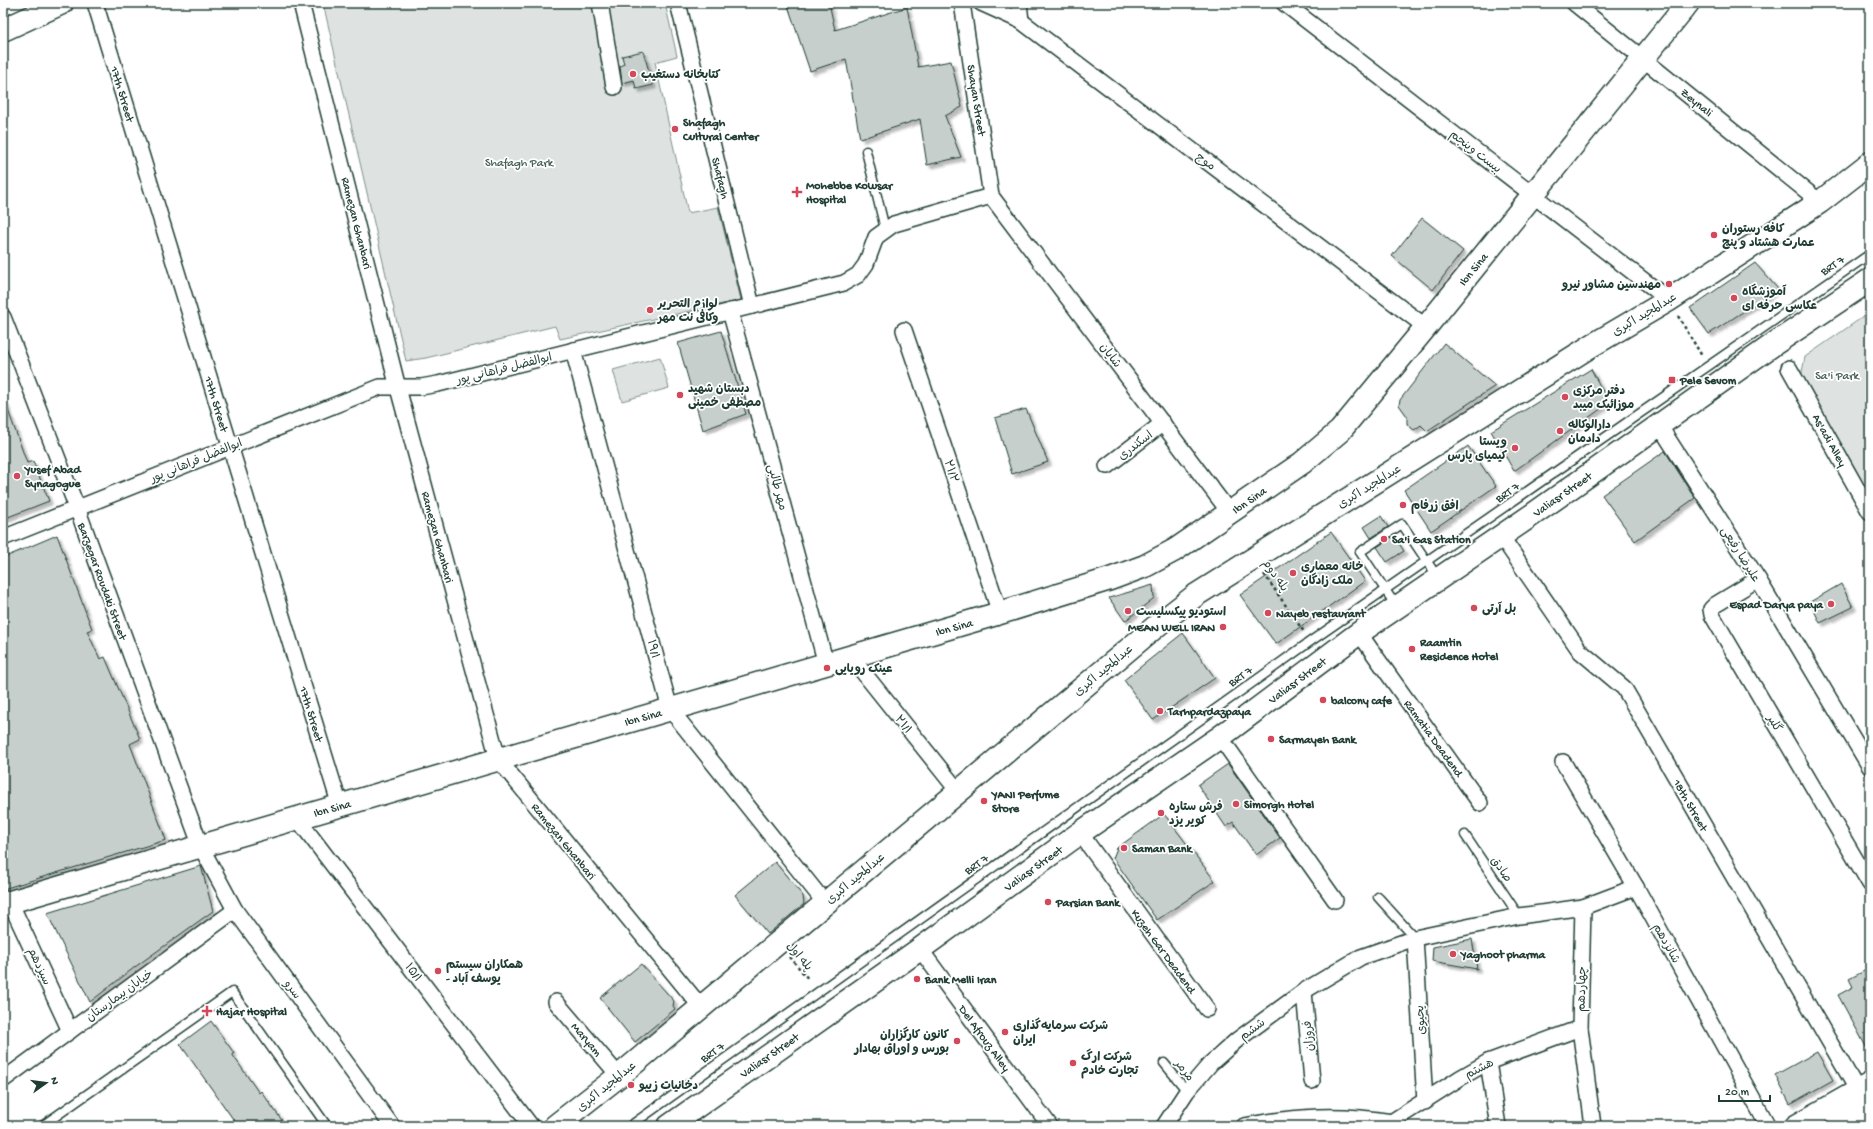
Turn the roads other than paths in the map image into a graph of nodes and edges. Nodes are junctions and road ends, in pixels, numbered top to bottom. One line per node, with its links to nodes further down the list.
1 (62, 3): 13 (street)
2 (95, 3): 35 (street, 17th Street)
3 (301, 3): 32 (street, Ramezan Ghanbari)
4 (600, 3): 15 (street)
5 (678, 3): 25 (street, Shafagh)
6 (962, 3): 19 (street, Shayan Street)
7 (981, 3): 12 (street, موج)
8 (1019, 3): 12 (street)
9 (1284, 3): 18 (street, بیست وپنجم)
10 (1574, 3): 14 (street, Zeynali)
11 (1688, 3): 14 (street, Ibn Sina)
12 (1021, 21): 28 (street, موج)
13 (3, 30)
14 (1644, 58): 18 (street, Ibn Sina); 20 (street, Zeynali)
15 (614, 87)
16 (866, 151): 21 (lane)
17 (1870, 163): 20 (street, عبدالمجید اکبری)
18 (1533, 195): 24 (street, بیست وپنجم); 28 (street, Ibn Sina)
19 (991, 196): 21 (street, ابوالفضل فراهانی پور); 33 (street, شایان)
20 (1820, 202): 24 (street, عبدالمجید اکبری)
21 (885, 229): 25 (street, ابوالفضل فراهانی پور)
22 (1870, 254): 42 (lane, BRT 7)
23 (1870, 280): 34 (street, Valiasr Street)
24 (1669, 300): 55 (street, عبدالمجید اکبری)
25 (752, 306): 26 (street, ابوالفضل فراهانی پور)
26 (730, 311): 30 (street, ابوالفضل فراهانی پور); 49 (street, مهر طالبی)
27 (3, 317): 37 (street, Barzegar Roudaki Street)
28 (1426, 327): 39 (street, Ibn Sina)
29 (904, 330): 46 (street, ۲۱/۲)
30 (573, 350): 32 (street, ابوالفضل فراهانی پور); 50 (street, ۱۹/۱)
31 (1789, 368): 38 (street, As'adi Alley)
32 (398, 388): 35 (street, ابوالفضل فراهانی پور); 52 (street, Ramezan Ghanbari)
33 (1163, 423): 36 (street, اسکندری); 39 (street, شایان)
34 (1659, 425): 40 (street, Valiasr Street); 43 (street, علیرضا رفیعی)
35 (230, 446): 37 (street, ابوالفضل فراهانی پور); 57 (street, 17th Street)
36 (1107, 466)
37 (76, 508): 41 (street, ابوالفضل فراهانی پور); 61 (street, Barzegar Roudaki Street)
38 (1870, 512)
39 (1230, 513): 46 (street, Ibn Sina)
40 (1501, 536): 42 (street, Valiasr Street); 85 (street, 18th Street)
41 (3, 538)
42 (1433, 570): 44 (lane, BRT 7); 44 (lane); 45 (street, Valiasr Street)
43 (1758, 579): 54 (street, علیرضا رفیعی); 62 (street, گلپر)
44 (1385, 589): 45 (lane); 93 (lane, BRT 7)
45 (1397, 607): 47 (street, Valiasr Street)
46 (1000, 613): 48 (street, Ibn Sina)
47 (1359, 633): 51 (street, Valiasr Street); 56 (street, Ramatia Deadend)
48 (851, 657): 49 (street, Ibn Sina); 55 (street, ۲۱/۱)
49 (826, 664): 50 (street, Ibn Sina)
50 (670, 709): 52 (street, Ibn Sina); 67 (street, ۱۹/۱)
51 (1220, 737): 59 (street, Valiasr Street); 65 (street)
52 (498, 760): 57 (street, Ibn Sina); 75 (street, Ramezan Ghanbari)
53 (1563, 762): 63 (street, شانزدهم)
54 (1870, 767)
55 (958, 791): 67 (street, عبدالمجید اکبری)
56 (1480, 803)
57 (340, 806): 58 (street, Ibn Sina)
58 (297, 818): 61 (street, Ibn Sina); 91 (street, ۱۵/۱)
59 (1080, 833): 72 (street, Valiasr Street); 76 (street, Kuzeh Gar Deadend)
60 (1465, 835): 70 (lane, صادق)
61 (201, 847): 66 (street, Ibn Sina); 69 (street, سرو)
62 (1870, 884)
63 (1636, 887): 68 (street); 100 (street, شانزدهم)
64 (1378, 897): 71 (lane)
65 (1335, 900)
66 (6, 903): 78 (street, سیزدهم)
67 (825, 903): 75 (street, عبدالمجید اکبری)
68 (1583, 907): 70 (street, ششم); 77 (street, چهاردهم)
69 (235, 910): 78 (street, خیابان بیمارستان); 90 (street, سرو)
70 (1519, 916): 71 (street, ششم)
71 (1415, 938): 73 (street, ششم); 86 (street, یحیوی)
72 (920, 949): 94 (street, Valiasr Street); 95 (street, Del Afrouz Alley)
73 (1304, 991): 83 (street, فروزان); 84 (street, ششم)
74 (556, 1002): 81 (street, Maryam)
75 (701, 1007): 81 (street, عبدالمجید اکبری)
76 (1206, 1009)
77 (1580, 1028): 79 (street, هشتم); 99 (street, چهاردهم)
78 (70, 1031): 82 (street, خیابان بیمارستان)
79 (1488, 1062): 86 (street, هشتم); 98 (street)
80 (1164, 1063): 84 (lane, مرمر)
81 (619, 1076): 92 (street, عبدالمجید اکبری)
82 (3, 1080)
83 (1312, 1080)
84 (1187, 1091): 96 (street, ششم)
85 (1866, 1094): 101 (street); 102 (street)
86 (1425, 1102): 87 (street, هشتم)
87 (1388, 1124): 97 (street)
88 (42, 1126): 89 (lane)
89 (327, 1126)
90 (392, 1126)
91 (531, 1126)
92 (555, 1126)
93 (630, 1126)
94 (669, 1126)
95 (1050, 1126)
96 (1164, 1126)
97 (1244, 1126)
98 (1498, 1126)
99 (1593, 1126)
100 (1768, 1126)
101 (1796, 1126)
102 (1838, 1126)

